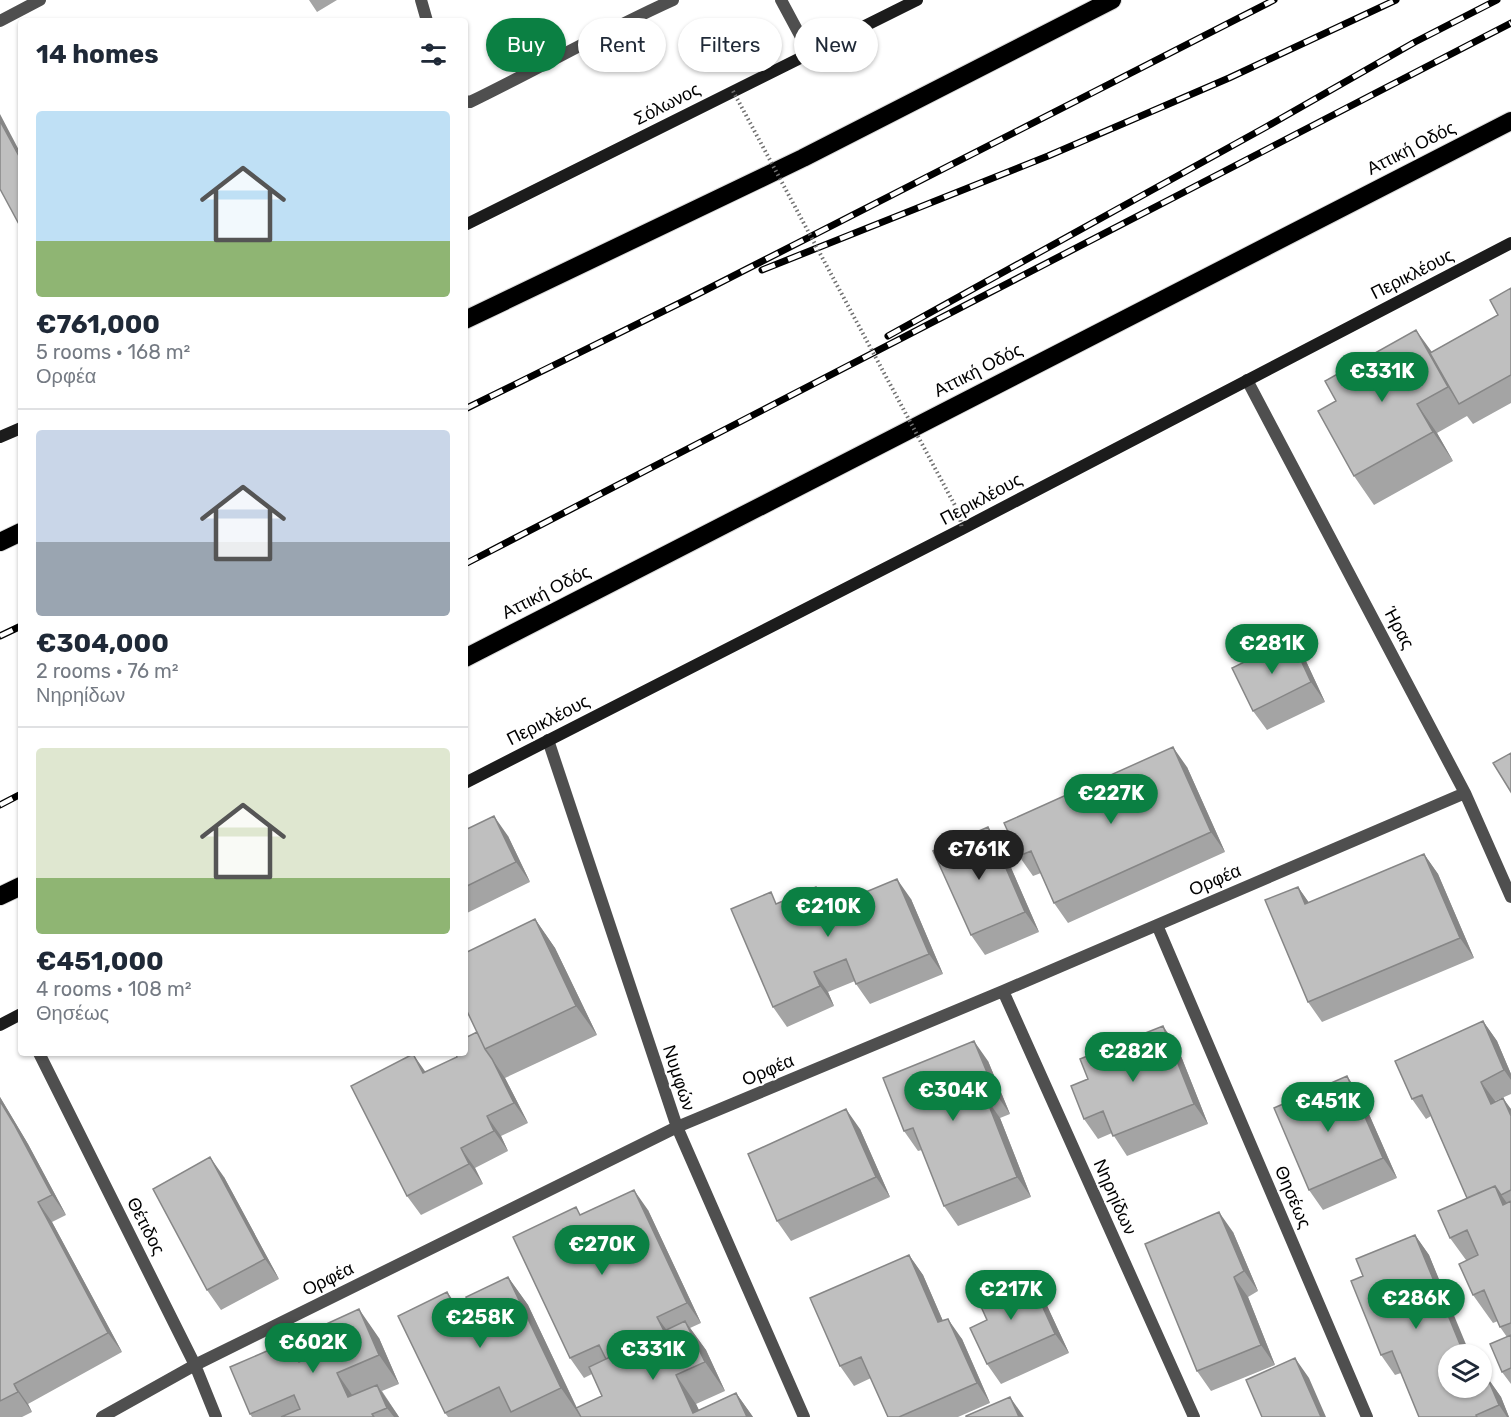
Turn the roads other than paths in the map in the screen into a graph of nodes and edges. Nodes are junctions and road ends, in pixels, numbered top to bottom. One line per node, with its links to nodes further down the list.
1 (40, 0): 9 (street)
2 (421, 0): 7 (street)
3 (674, 0): 12 (street)
4 (781, 0): 10 (street)
5 (917, 0): 8 (street, Σόλωνος)
6 (1112, 0): 16 (highway)
7 (426, 18)
8 (878, 20)
9 (0, 21)
10 (794, 24)
11 (794, 62): 14 (street, Σόλωνος)
12 (468, 102)
13 (1511, 121): 22 (highway, Αττική Οδός)
14 (468, 224)
15 (1511, 243): 17 (street, Περικλέους)
16 (468, 319)
17 (1247, 380): 23 (street, Περικλέους); 25 (street, Ήρας)
18 (18, 429): 19 (street)
19 (0, 437)
20 (18, 533): 21 (highway)
21 (0, 542)
22 (468, 656)
23 (548, 740): 24 (street, Περικλέους); 34 (street, Νυμφών)
24 (468, 781)
25 (1465, 793): 28 (street, Ήρας); 29 (street, Ορφέα)
26 (18, 887): 27 (highway)
27 (0, 896)
28 (1511, 897)
29 (1157, 925): 30 (street, Ορφέα); 40 (street, Θησέως)
30 (1003, 991): 34 (street, Ορφέα); 39 (street, Νηρηίδων)
31 (18, 1016): 32 (street)
32 (0, 1025)
33 (40, 1056): 35 (street, Θέτιδος)
34 (677, 1127): 35 (street, Ορφέα); 38 (street, Νυμφών)
35 (195, 1365): 36 (street, Ορφέα); 37 (street, Θέτιδος)
36 (102, 1417)
37 (216, 1417)
38 (804, 1417)
39 (1194, 1417)
40 (1367, 1417)

